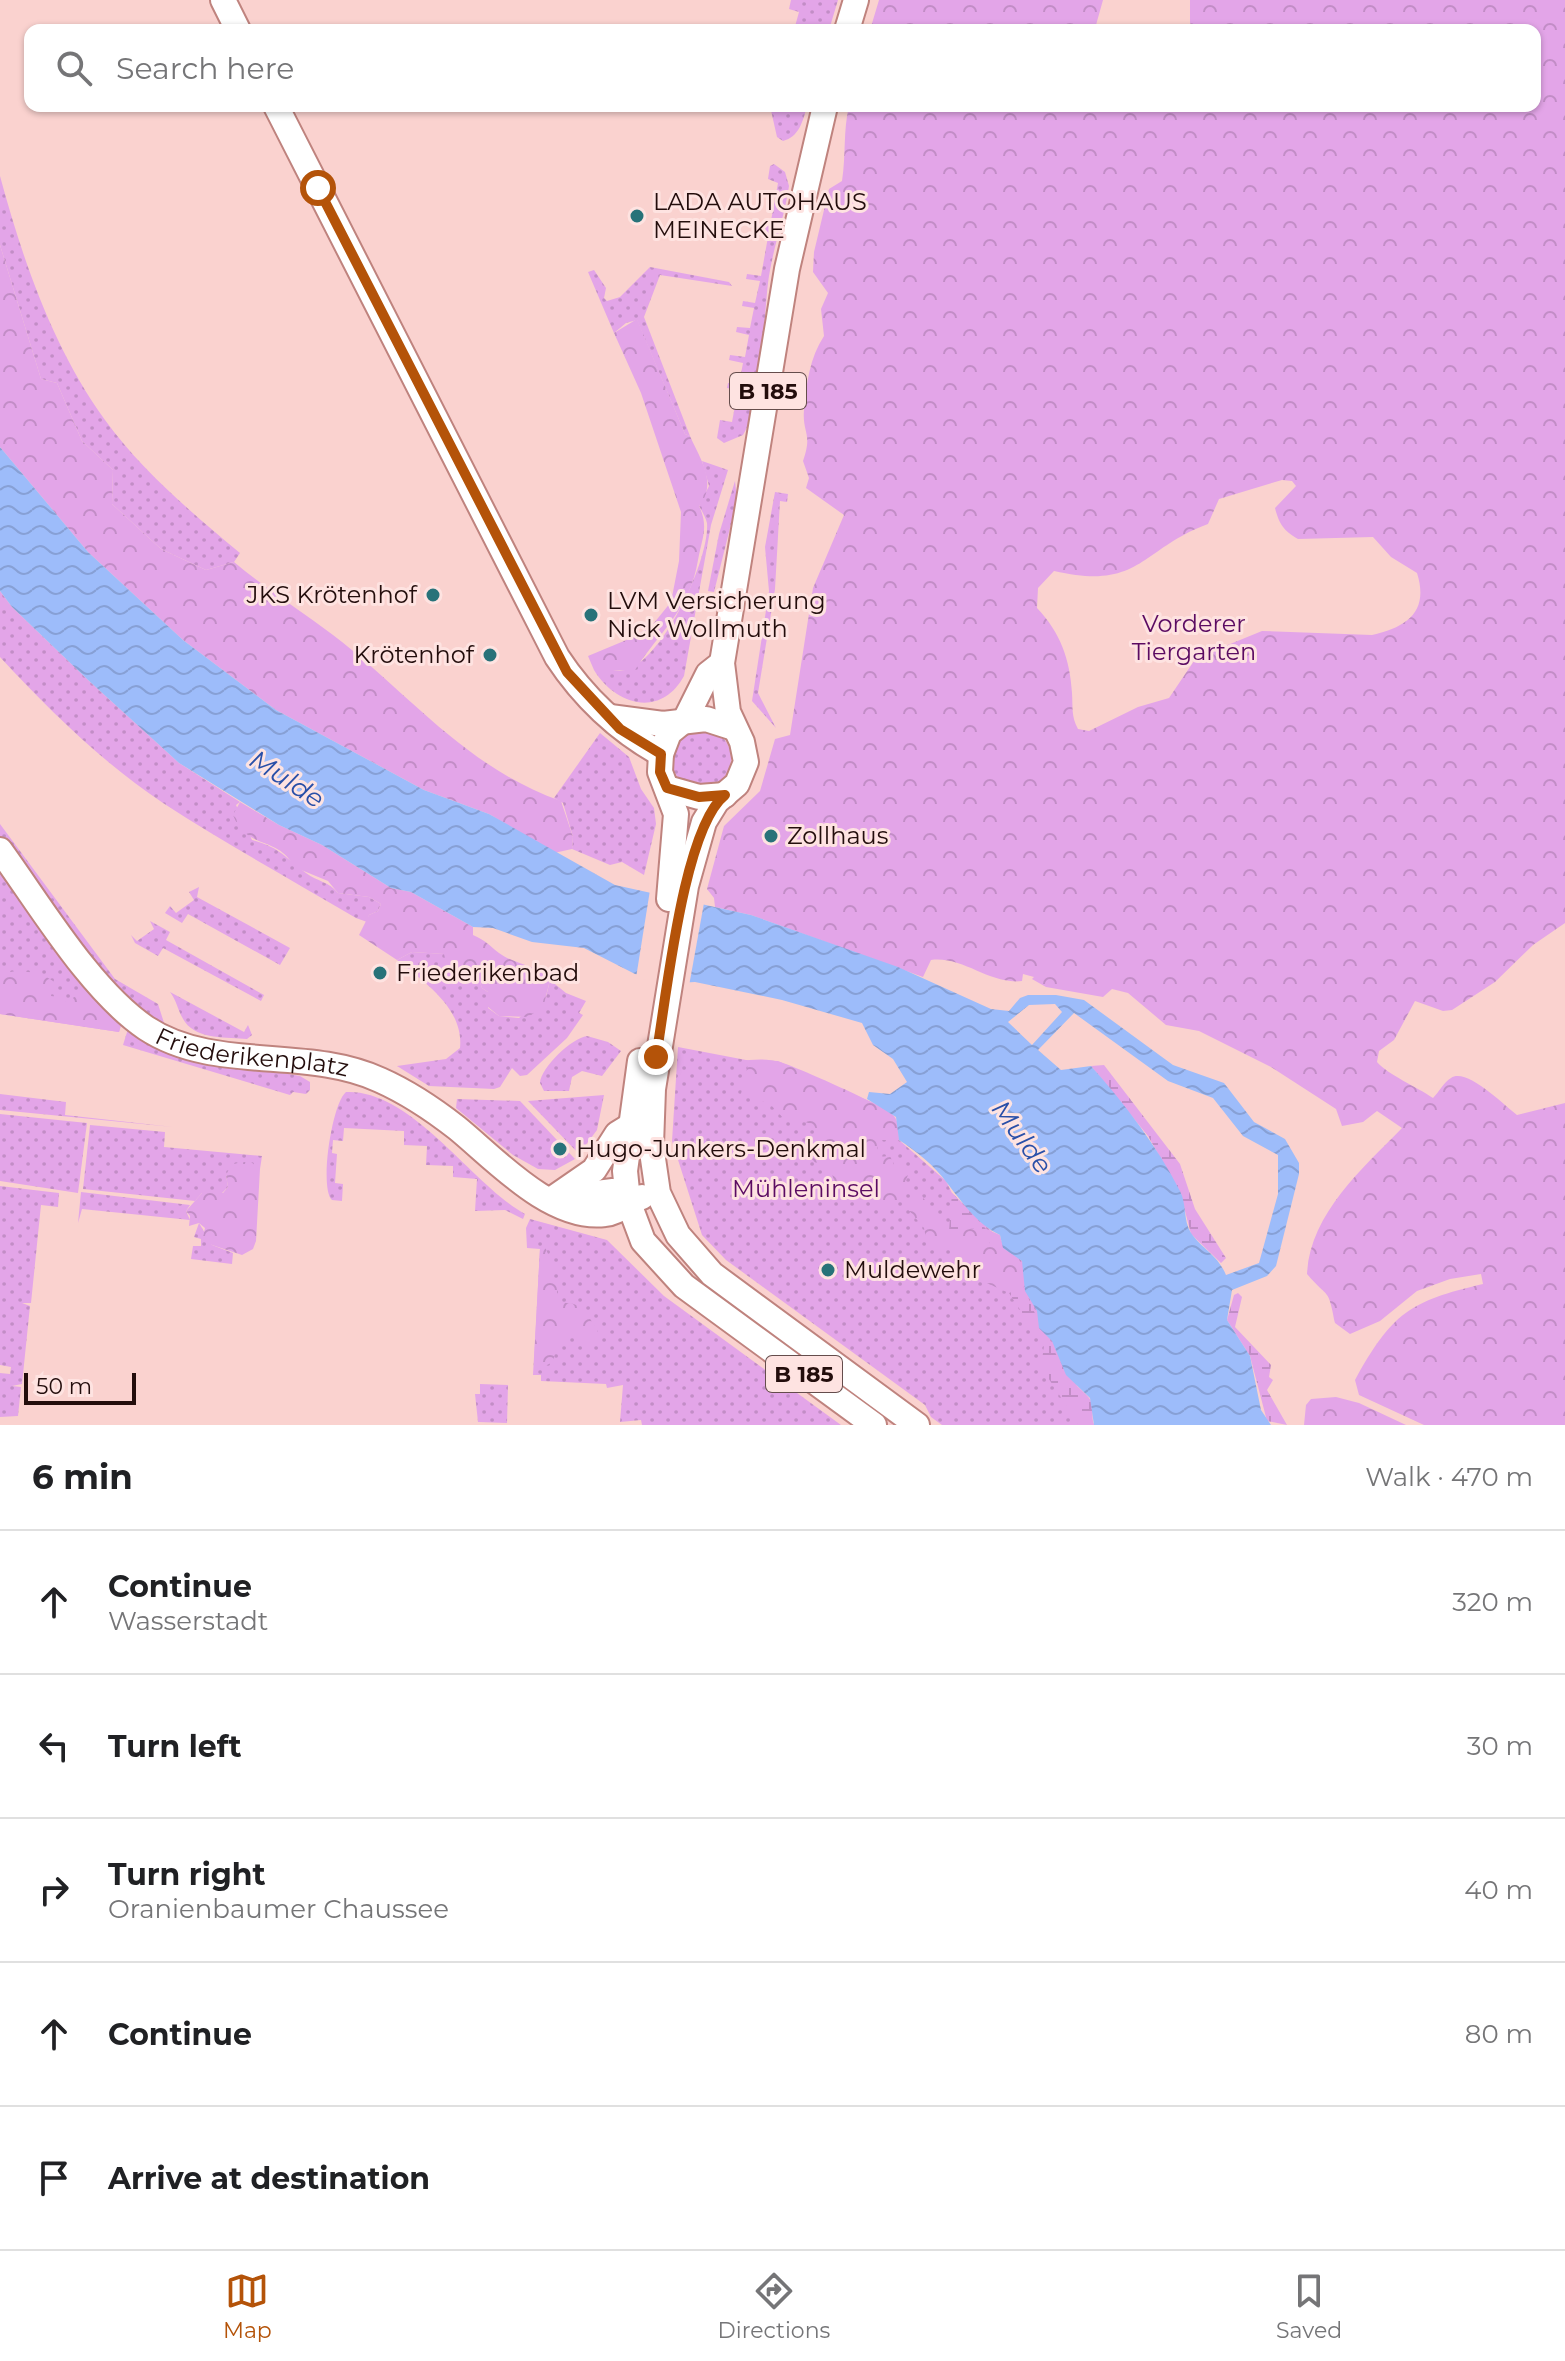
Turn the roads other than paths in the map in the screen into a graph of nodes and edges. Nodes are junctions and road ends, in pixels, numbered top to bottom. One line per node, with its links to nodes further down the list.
1 (223, 0): 3 (main road)
2 (856, 0): 4 (main road)
3 (235, 24)
4 (849, 24)
5 (279, 112): 8 (main road)
6 (824, 112): 7 (main road, B 185)
7 (722, 663): 9 (main road, B 185); 10 (main road, B 185)
8 (610, 717): 9 (main road); 11 (main road)
9 (685, 720): 10 (main road); 11 (main road)
10 (734, 728): 13 (main road)
11 (661, 754): 12 (main road)
12 (667, 788): 13 (main road); 15 (main road, B 185)
13 (725, 795): 15 (main road, B 185)
14 (0, 850): 19 (main road, Friederikenplatz)
15 (679, 884): 16 (main road, B 185)
16 (649, 1056): 17 (main road, B 185); 18 (main road, B 185)
17 (630, 1126): 19 (main road); 20 (main road, B 185)
18 (658, 1193): 20 (main road, Friederikenplatz); 22 (main road, B 185)
19 (552, 1199): 20 (main road, Friederikenplatz)
20 (628, 1201): 21 (main road, B 185)
21 (874, 1425)
22 (917, 1425)

